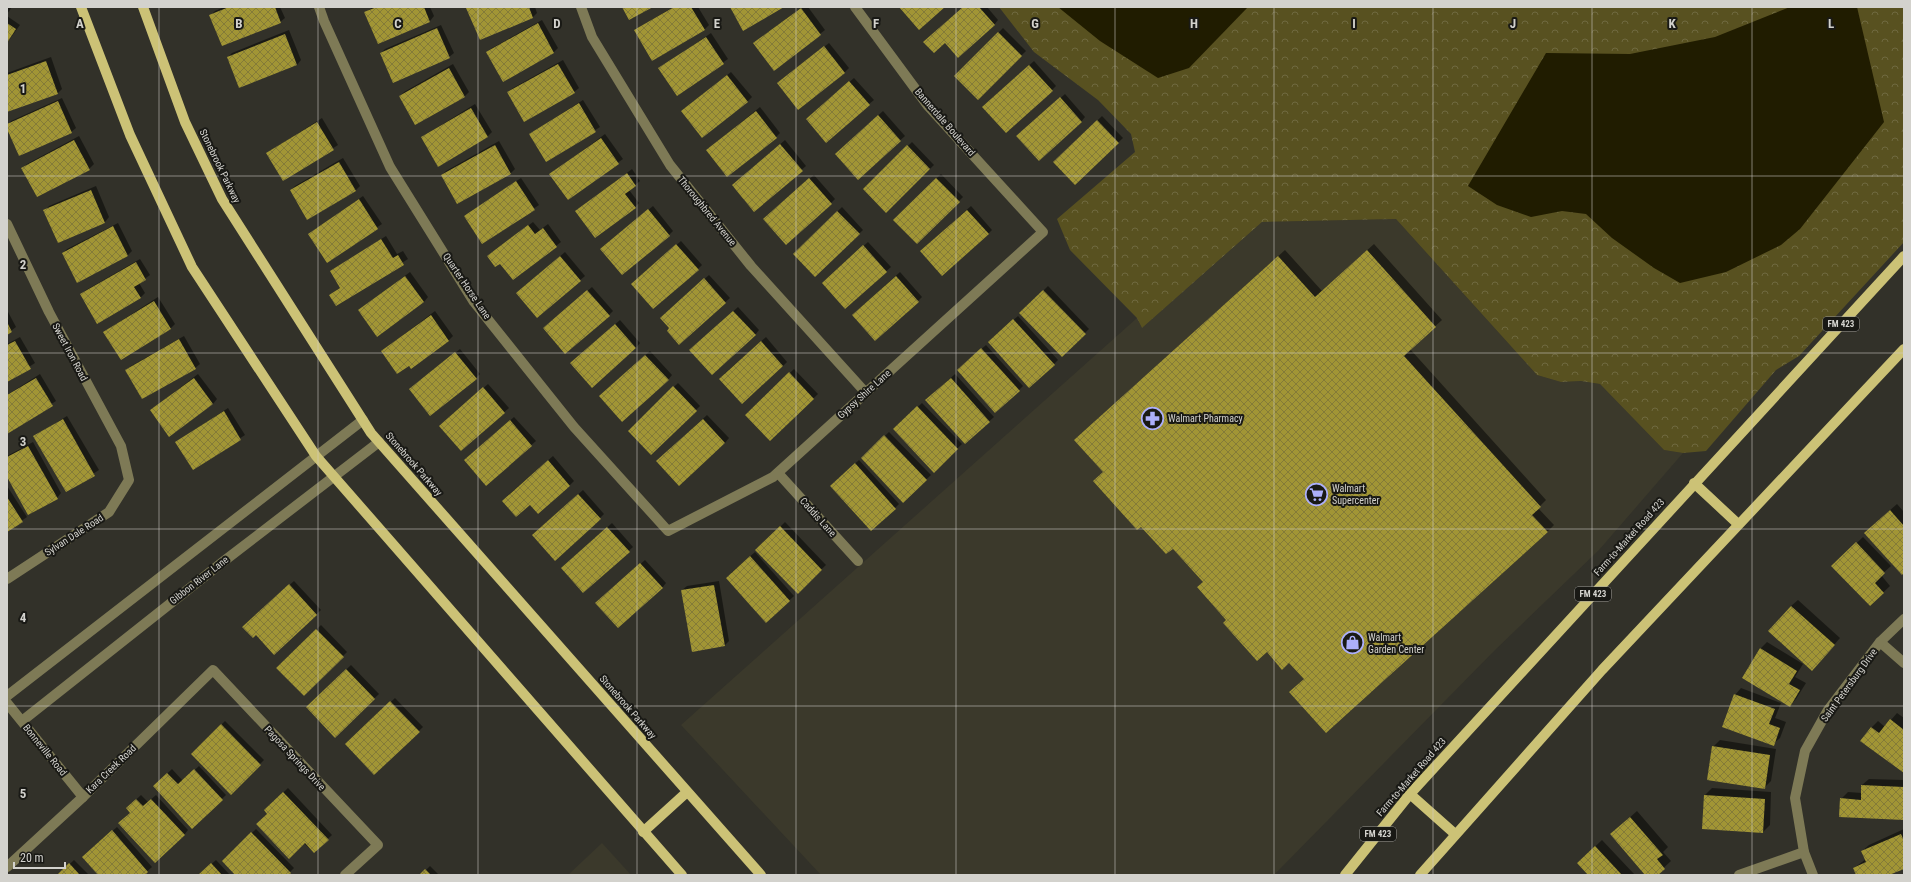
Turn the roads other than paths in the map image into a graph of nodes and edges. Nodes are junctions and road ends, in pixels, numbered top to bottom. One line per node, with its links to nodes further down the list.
1 (81, 7): 13 (main road)
2 (143, 7): 11 (main road, Stonebrook Parkway)
3 (319, 7): 19 (street, Quarter Horse Lane)
4 (581, 7): 10 (street, Thoroughbred Avenue)
5 (855, 7): 7 (street, Bannerdale Boulevard)
6 (7, 224): 16 (street, Sweet Iron Road)
7 (1043, 232): 10 (street, Gypsy Shire Lane)
8 (1904, 256): 17 (main road, Farm-to-Market Road 423 / FM 423)
9 (1904, 349): 18 (main road)
10 (866, 393): 14 (street, Gypsy Shire Lane)
11 (363, 420): 12 (main road, Stonebrook Parkway); 13 (street)
12 (379, 442): 15 (street, Gibbon River Lane); 29 (main road, Stonebrook Parkway)
13 (316, 456): 15 (main road); 26 (street)
14 (778, 473): 19 (street, Gypsy Shire Lane); 20 (street, Caddis Lane)
15 (333, 477): 28 (street, Gibbon River Lane); 32 (main road)
16 (129, 480): 21 (street, Sylvan Dale Road)
17 (1694, 483): 18 (main road); 30 (main road, Farm-to-Market Road 423 / FM 423)
18 (1738, 524): 33 (main road)
19 (668, 531)
20 (858, 561)
21 (7, 579)
22 (1904, 619): 23 (street, Saint Petersburg Drive)
23 (1880, 642): 24 (street); 34 (street, Saint Petersburg Drive)
24 (1904, 663)
25 (213, 670): 31 (street, Kara Creek Road); 36 (street, Pagosa Springs Drive)
26 (7, 696)
27 (7, 702): 28 (street, Bonneville Road)
28 (22, 721): 31 (street, Bonneville Road)
29 (687, 792): 32 (main road); 38 (main road, Stonebrook Parkway)
30 (1410, 794): 33 (main road); 39 (main road, Farm-to-Market Road 423 / FM 423)
31 (83, 797): 35 (street, Kara Creek Road)
32 (643, 832): 37 (main road)
33 (1455, 834): 40 (main road)
34 (1804, 852): 41 (street); 42 (street, Saint Petersburg Drive)
35 (7, 867)
36 (345, 875)
37 (682, 875)
38 (761, 875)
39 (1345, 875)
40 (1420, 875)
41 (1739, 875)
42 (1813, 875)

